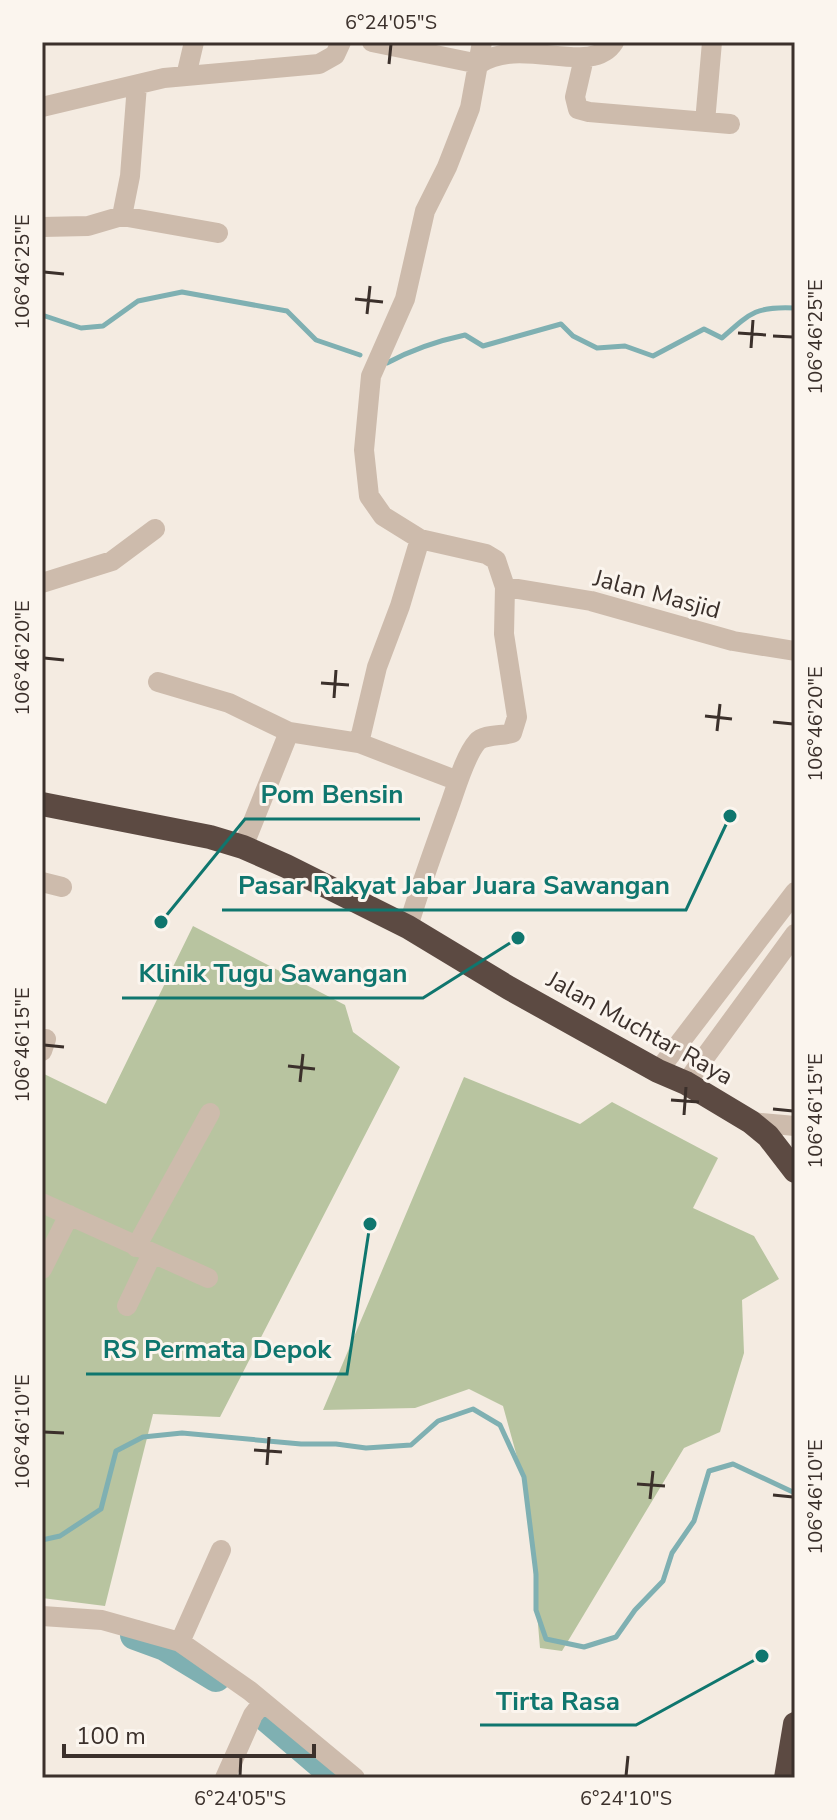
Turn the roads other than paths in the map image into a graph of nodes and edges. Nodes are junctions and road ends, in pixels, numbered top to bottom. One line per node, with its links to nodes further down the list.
1 (194, 42): 10 (street)
2 (341, 42): 10 (street)
3 (372, 42): 9 (street)
4 (482, 42): 9 (street)
5 (614, 42): 8 (street)
6 (712, 42): 13 (street)
7 (554, 48): 8 (street); 9 (street)
8 (584, 58): 13 (street)
9 (479, 64): 19 (street)
10 (186, 76): 11 (street)
11 (137, 85): 12 (street); 15 (street)
12 (42, 107)
13 (705, 122): 14 (street)
14 (730, 124)
15 (122, 216): 16 (street); 17 (street)
16 (42, 227)
17 (218, 233)
18 (155, 529): 20 (street)
19 (420, 539): 21 (street); 25 (street)
20 (42, 583)
21 (505, 587): 22 (street, Jalan Masjid); 26 (street)
22 (795, 651)
23 (158, 682): 24 (street)
24 (289, 732): 25 (street); 28 (street)
25 (359, 743): 26 (street)
26 (458, 781): 30 (street)
27 (42, 804): 28 (highway, Jalan Muchtar Raya)
28 (243, 847): 30 (highway, Jalan Muchtar Raya)
29 (795, 892): 32 (street)
30 (408, 927): 34 (highway, Jalan Muchtar Raya)
31 (795, 934): 33 (street)
32 (750, 949): 33 (street); 34 (street)
33 (772, 966): 35 (street)
34 (658, 1071): 35 (highway, Jalan Muchtar Raya)
35 (686, 1083): 37 (highway, Jalan Muchtar Raya)
36 (210, 1113): 42 (street)
37 (751, 1122): 38 (street); 39 (highway, Jalan Muchtar Raya)
38 (795, 1126)
39 (795, 1171)
40 (42, 1203): 41 (street)
41 (69, 1215): 42 (street); 43 (street)
42 (144, 1251): 44 (street); 45 (street)
43 (42, 1269)
44 (208, 1278)
45 (127, 1306)
46 (221, 1550): 48 (street)
47 (42, 1616): 48 (street)
48 (180, 1642): 49 (street)
49 (259, 1708): 51 (street); 52 (street)
50 (795, 1724): 53 (highway)
51 (225, 1778)
52 (355, 1778)
53 (786, 1778)

